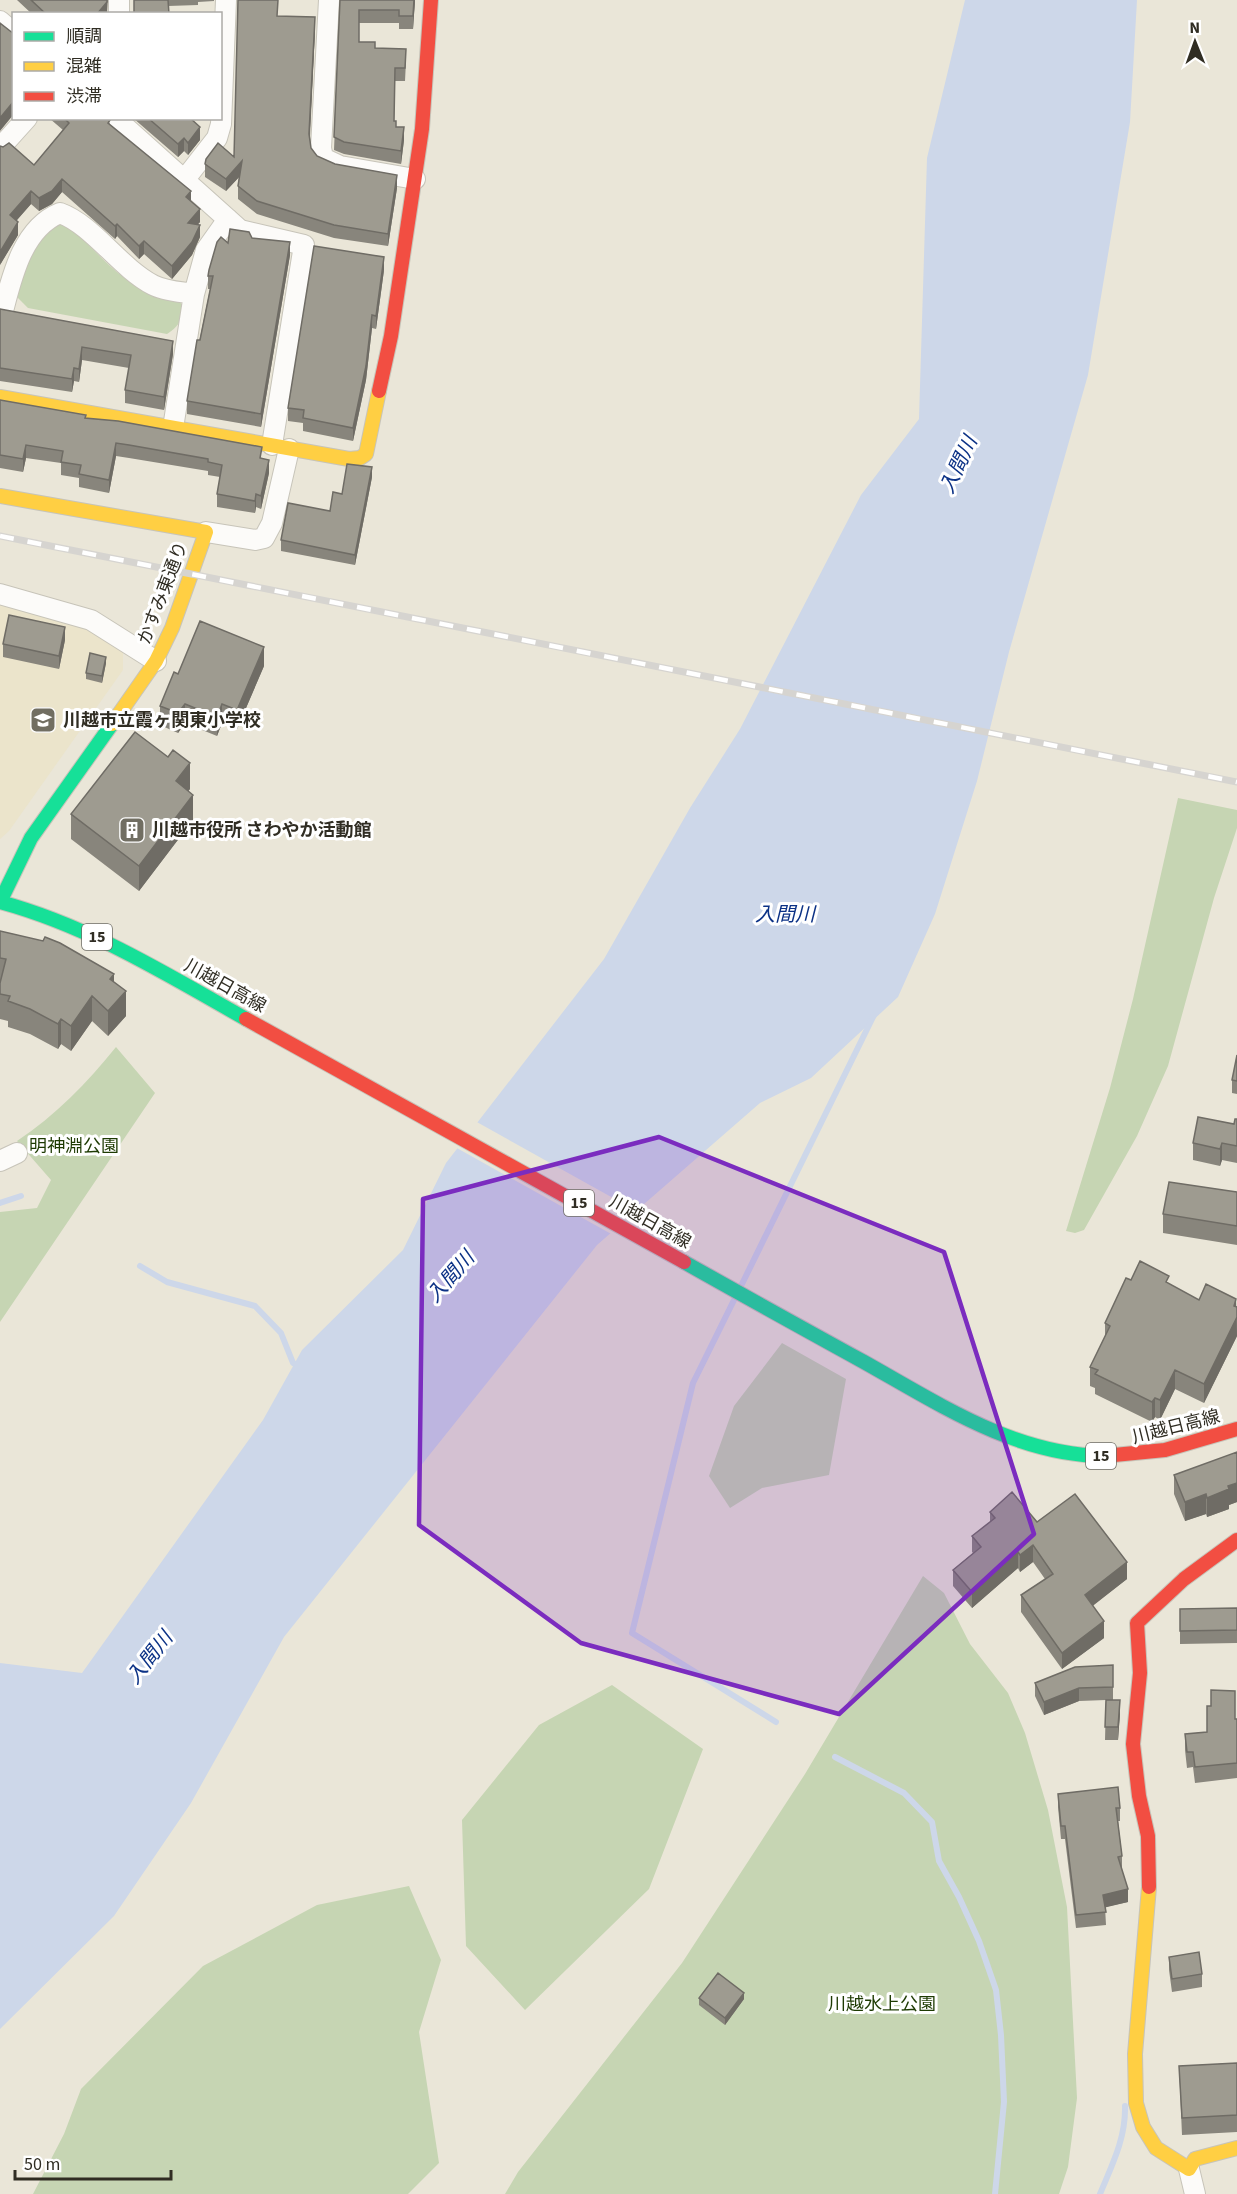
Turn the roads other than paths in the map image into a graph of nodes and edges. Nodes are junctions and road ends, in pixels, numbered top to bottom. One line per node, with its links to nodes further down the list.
1 (226, 0): 6 (street)
2 (329, 0): 12 (street)
3 (431, 0): 12 (street)
4 (0, 21): 5 (street)
5 (12, 31)
6 (222, 83)
7 (25, 120): 10 (street)
8 (117, 120): 11 (street)
9 (220, 120): 11 (street)
10 (0, 148)
11 (185, 179): 13 (street)
12 (415, 179): 17 (street)
13 (228, 219): 14 (street); 18 (street)
14 (304, 245): 15 (street); 25 (street)
15 (326, 249)
16 (381, 257): 17 (street)
17 (403, 261): 25 (street)
18 (195, 294): 19 (street); 22 (street)
19 (2, 310): 20 (street)
20 (26, 315)
21 (164, 340): 22 (street)
22 (187, 344): 24 (street)
23 (0, 397): 24 (street)
24 (173, 428): 25 (street)
25 (280, 447): 27 (street)
26 (0, 496): 27 (street, かすみ東通り)
27 (206, 532): 29 (street, かすみ東通り)
28 (0, 594): 29 (street)
29 (156, 661): 30 (street, かすみ東通り)
30 (0, 902): 31 (street, 川越日高線 / 15)
31 (1237, 1430)
32 (1237, 1540): 34 (street)
33 (1237, 2148): 34 (street)
34 (1189, 2169): 35 (street)
35 (1195, 2194)

